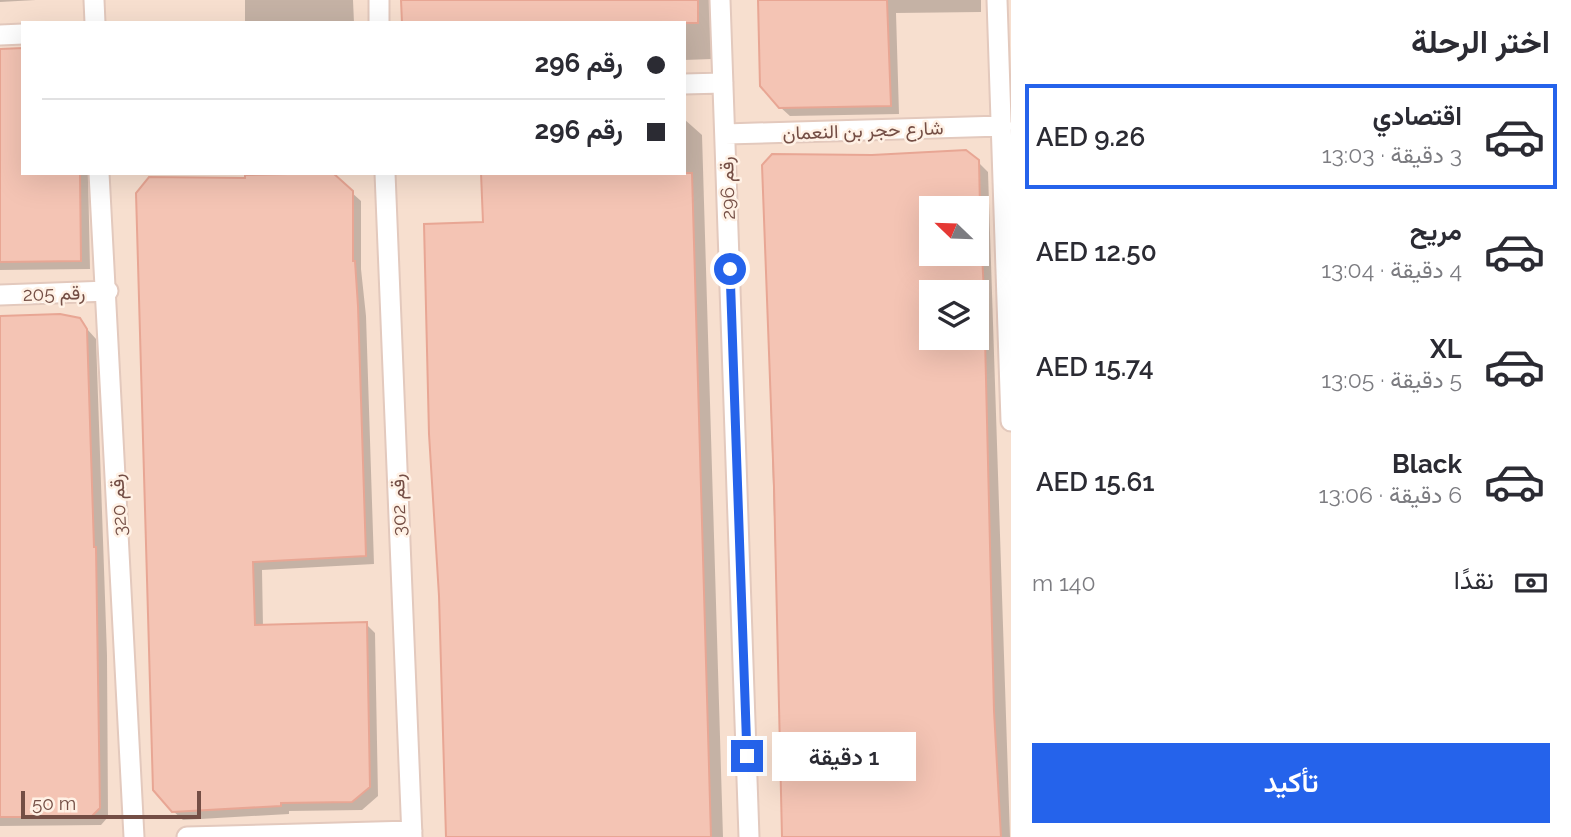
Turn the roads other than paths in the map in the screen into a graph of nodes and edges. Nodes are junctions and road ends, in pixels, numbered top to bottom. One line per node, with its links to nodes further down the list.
1 (94, 0): 5 (street)
2 (379, 0): 6 (street)
3 (720, 0): 9 (street, رقم 296)
4 (997, 0): 11 (street)
5 (95, 21)
6 (379, 21)
7 (21, 34): 8 (street)
8 (0, 35)
9 (723, 83): 10 (street); 12 (street, رقم 296)
10 (686, 84)
11 (1002, 126): 12 (street, شارع حجر بن النعمان); 15 (street)
12 (725, 134): 22 (street, رقم 296)
13 (99, 175): 16 (street, رقم 320)
14 (385, 175): 19 (street, رقم 302)
15 (1008, 269): 18 (street)
16 (108, 291): 17 (street, رقم 205); 20 (street, رقم 320)
17 (0, 295)
18 (1011, 421)
19 (412, 834): 21 (street)
20 (134, 837)
21 (187, 837)
22 (749, 837)

